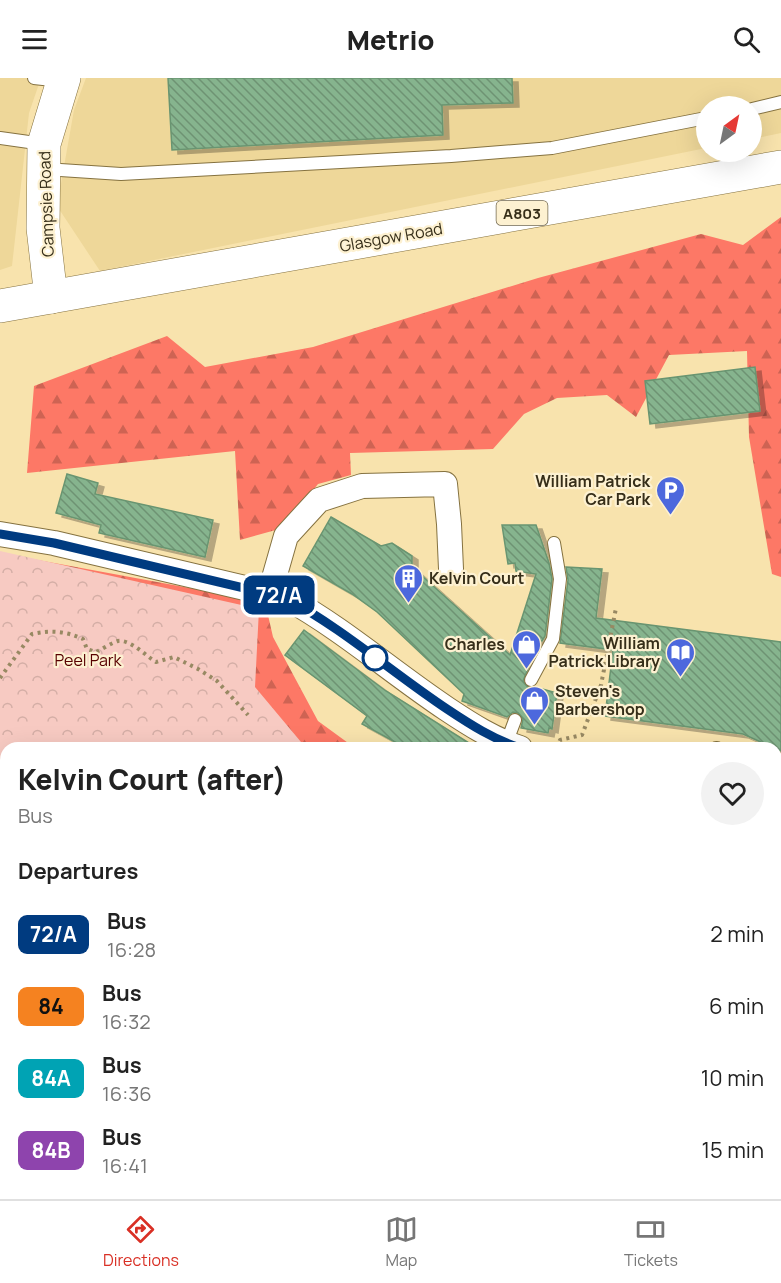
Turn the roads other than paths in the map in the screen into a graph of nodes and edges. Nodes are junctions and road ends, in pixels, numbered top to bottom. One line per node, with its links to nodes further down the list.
1 (53, 79): 6 (main road, Campsie Road)
2 (781, 102): 3 (lane)
3 (762, 107)
4 (696, 120): 6 (lane)
5 (0, 138): 6 (lane)
6 (44, 157): 9 (main road, Campsie Road)
7 (766, 170): 8 (main road); 9 (main road, Glasgow Road / A803)
8 (781, 187)
9 (51, 297): 10 (main road, Glasgow Road / A803)
10 (0, 306)
11 (0, 534): 14 (street)
12 (554, 543): 15 (lane)
13 (451, 569): 14 (street)
14 (270, 592): 17 (street)
15 (531, 680)
16 (515, 720): 18 (lane)
17 (503, 742)
18 (513, 742)

